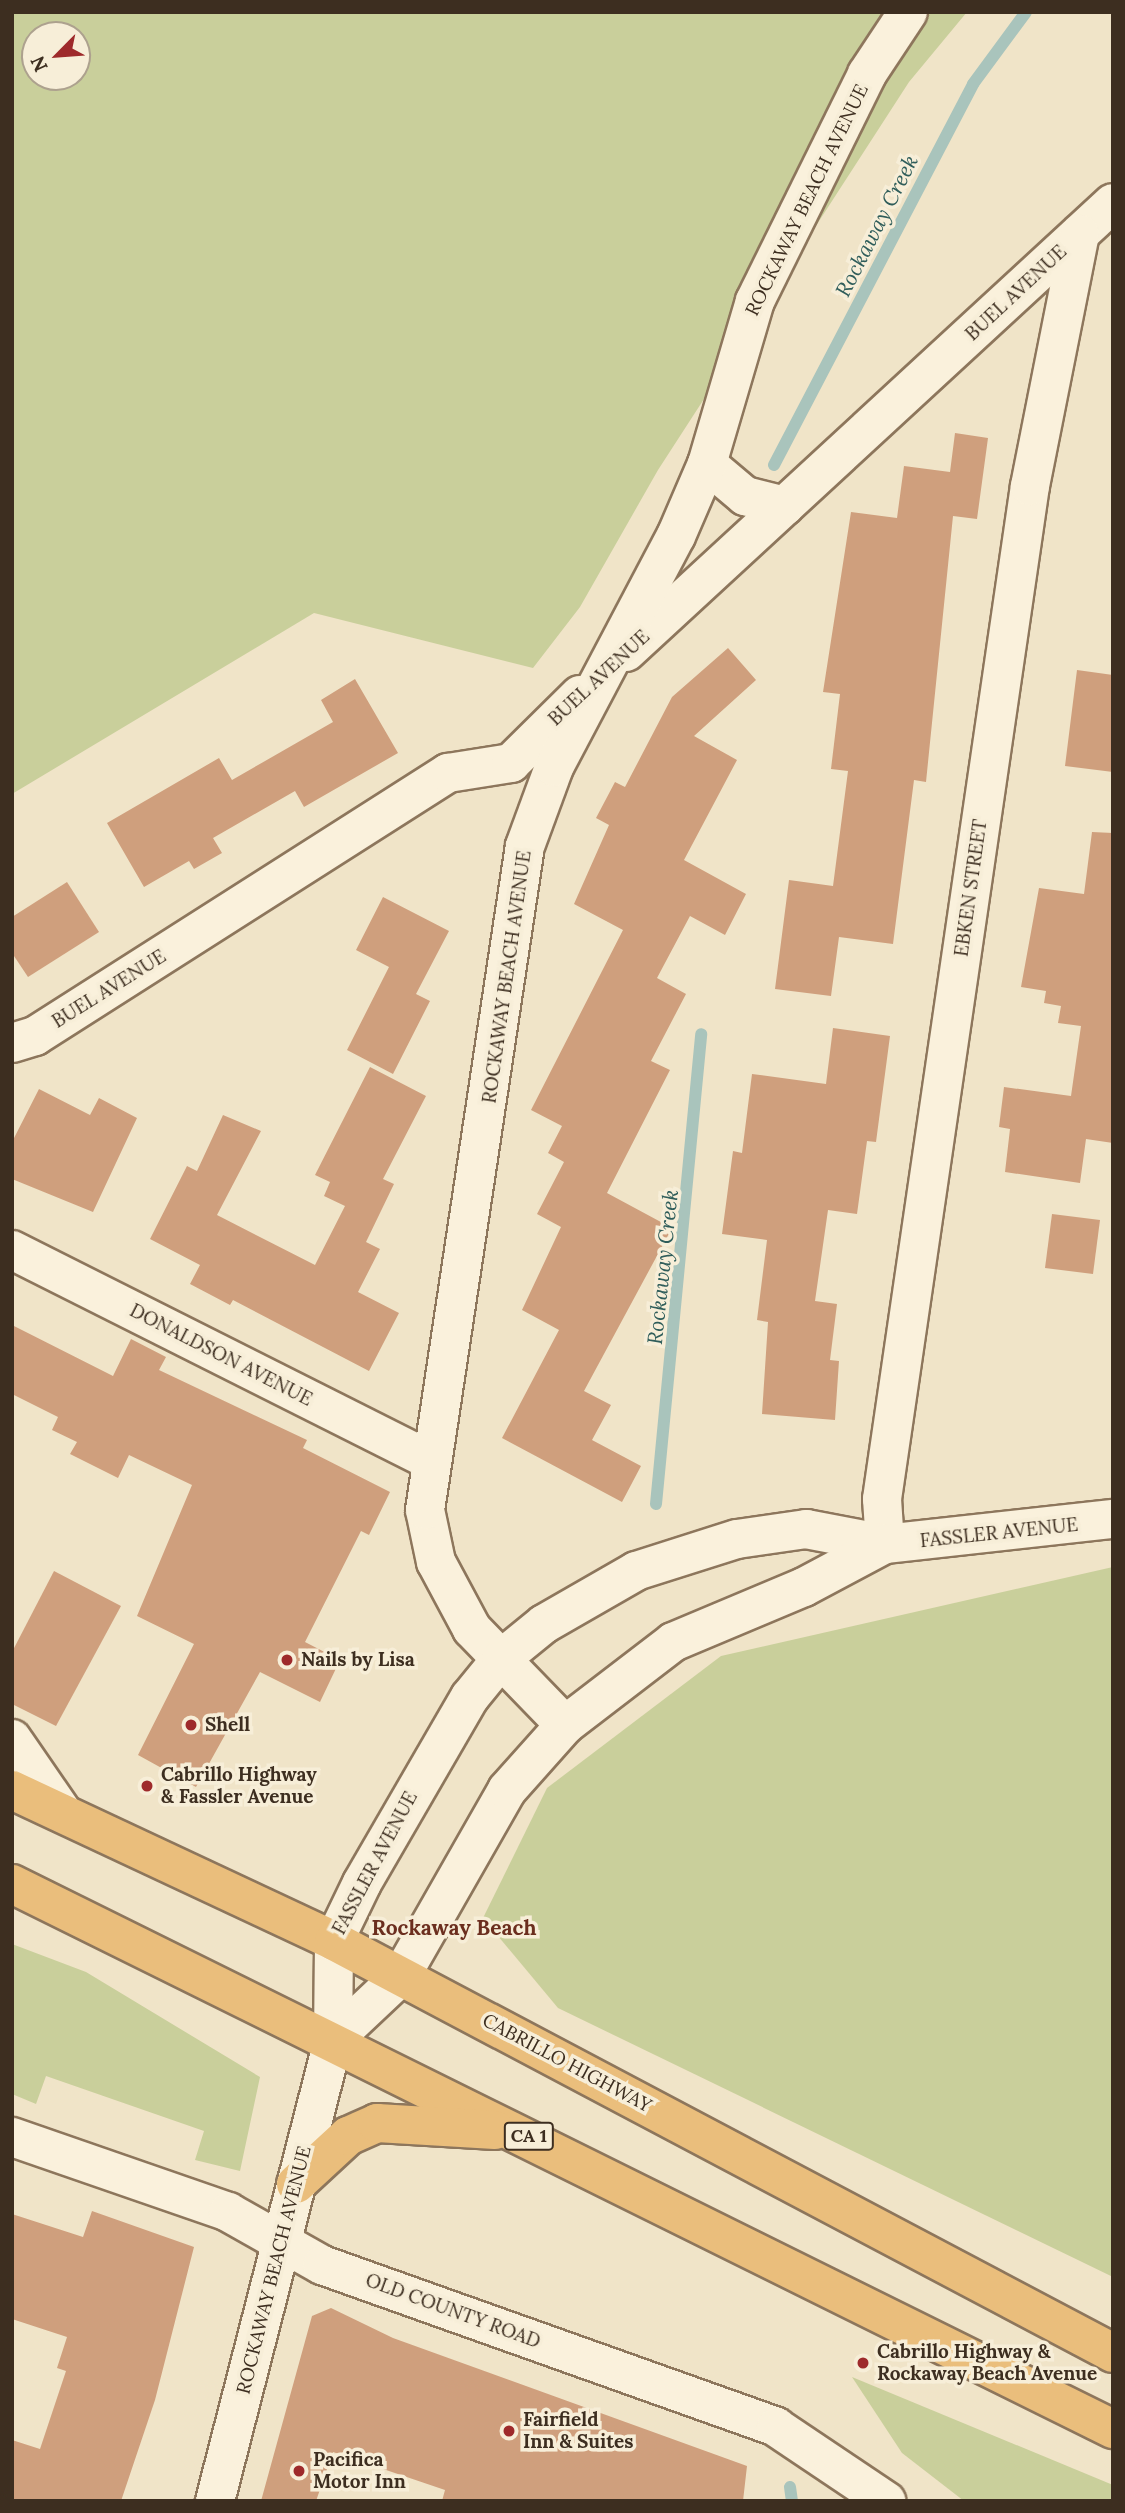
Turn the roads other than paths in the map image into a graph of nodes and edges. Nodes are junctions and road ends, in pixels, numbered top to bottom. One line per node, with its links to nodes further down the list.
1 (908, 12): 4 (street, ROCKAWAY BEACH AVENUE)
2 (1113, 203): 3 (street, BUEL AVENUE)
3 (1080, 234): 5 (street, BUEL AVENUE); 11 (street, EBKEN STREET)
4 (707, 464): 5 (street); 6 (street, ROCKAWAY BEACH AVENUE)
5 (785, 506): 6 (street, BUEL AVENUE)
6 (605, 671): 7 (street, BUEL AVENUE); 9 (street, ROCKAWAY BEACH AVENUE)
7 (12, 1043)
8 (12, 1250): 9 (street, DONALDSON AVENUE)
9 (429, 1460): 12 (street, ROCKAWAY BEACH AVENUE)
10 (1113, 1519): 11 (street, FASSLER AVENUE)
11 (885, 1544): 12 (street, FASSLER AVENUE); 13 (street, FASSLER AVENUE)
12 (501, 1659): 13 (street, ROCKAWAY BEACH AVENUE); 18 (street, FASSLER AVENUE)
13 (565, 1725): 19 (street, FASSLER AVENUE)
14 (12, 1739): 16 (street)
15 (12, 1790): 16 (highway, CABRILLO HIGHWAY)
16 (63, 1814): 18 (highway, CABRILLO HIGHWAY)
17 (12, 1884): 20 (highway, CA 1)
18 (334, 1941): 19 (highway, CABRILLO HIGHWAY); 20 (street, FASSLER AVENUE)
19 (401, 1976): 20 (street, FASSLER AVENUE); 25 (highway, CABRILLO HIGHWAY)
20 (333, 2040): 21 (highway, CA 1); 23 (street, ROCKAWAY BEACH AVENUE)
21 (525, 2134): 23 (highway); 28 (highway, CA 1)
22 (12, 2137): 24 (street, OLD COUNTY ROAD)
23 (296, 2184): 24 (street, ROCKAWAY BEACH AVENUE)
24 (281, 2241): 29 (street, ROCKAWAY BEACH AVENUE); 30 (street, OLD COUNTY ROAD)
25 (1062, 2327): 26 (street); 27 (highway, CABRILLO HIGHWAY)
26 (1113, 2336)
27 (1113, 2353)
28 (1113, 2429)
29 (215, 2501)
30 (886, 2501)

